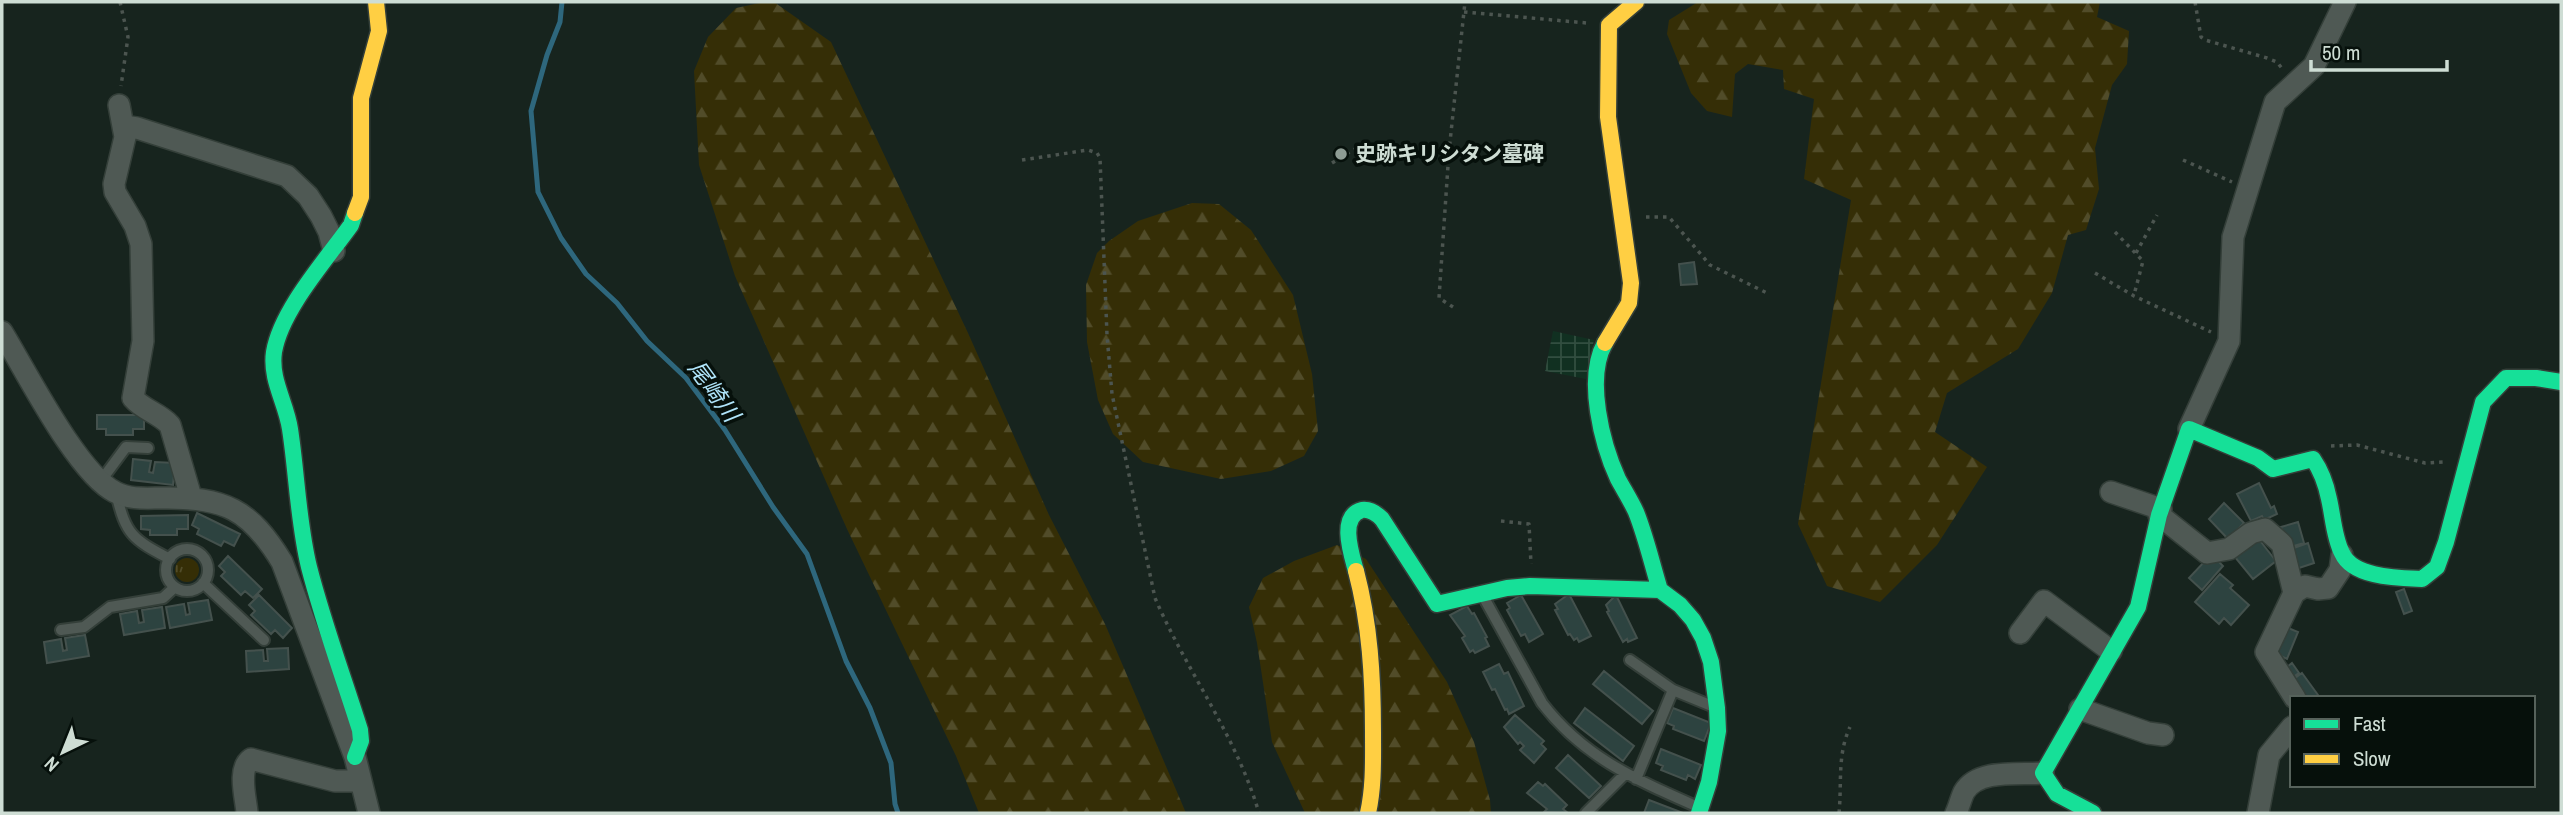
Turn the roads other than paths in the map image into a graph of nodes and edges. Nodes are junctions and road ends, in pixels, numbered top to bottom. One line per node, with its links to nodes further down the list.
1 (376, 2): 6 (street)
2 (1636, 2): 19 (street)
3 (2345, 2): 9 (street)
4 (119, 105): 5 (street)
5 (124, 126): 6 (street); 13 (street)
6 (334, 251): 33 (street)
7 (2, 332): 11 (street)
8 (2561, 382): 15 (street)
9 (2189, 429): 14 (street); 15 (street)
10 (148, 448): 11 (lane)
11 (108, 488): 13 (street); 16 (lane)
12 (2111, 492): 14 (street)
13 (191, 497): 33 (street)
14 (2160, 512): 20 (street); 25 (street)
15 (2342, 555): 20 (street)
16 (170, 559): 17 (lane); 18 (lane)
17 (204, 583): 18 (lane); 24 (lane)
18 (175, 587): 22 (lane)
19 (1660, 590): 21 (street); 29 (street)
20 (2294, 593): 28 (street)
21 (1481, 594): 34 (lane); 41 (street)
22 (61, 630)
23 (2020, 633): 25 (street)
24 (264, 640)
25 (2111, 651): 30 (street)
26 (1630, 660): 27 (lane)
27 (1673, 690): 29 (lane); 36 (lane)
28 (2294, 696)
29 (1717, 708): 38 (street)
30 (2080, 709): 32 (street); 35 (street)
31 (2290, 729): 45 (street)
32 (2163, 735)
33 (355, 757): 37 (street)
34 (1625, 774): 36 (lane); 42 (lane)
35 (2043, 774): 43 (street); 44 (street)
36 (1636, 779): 38 (lane)
37 (361, 781): 39 (street); 40 (street)
38 (1707, 811)
39 (247, 813)
40 (369, 813)
41 (1368, 813)
42 (1586, 813)
43 (1956, 813)
44 (2093, 813)
45 (2258, 813)

